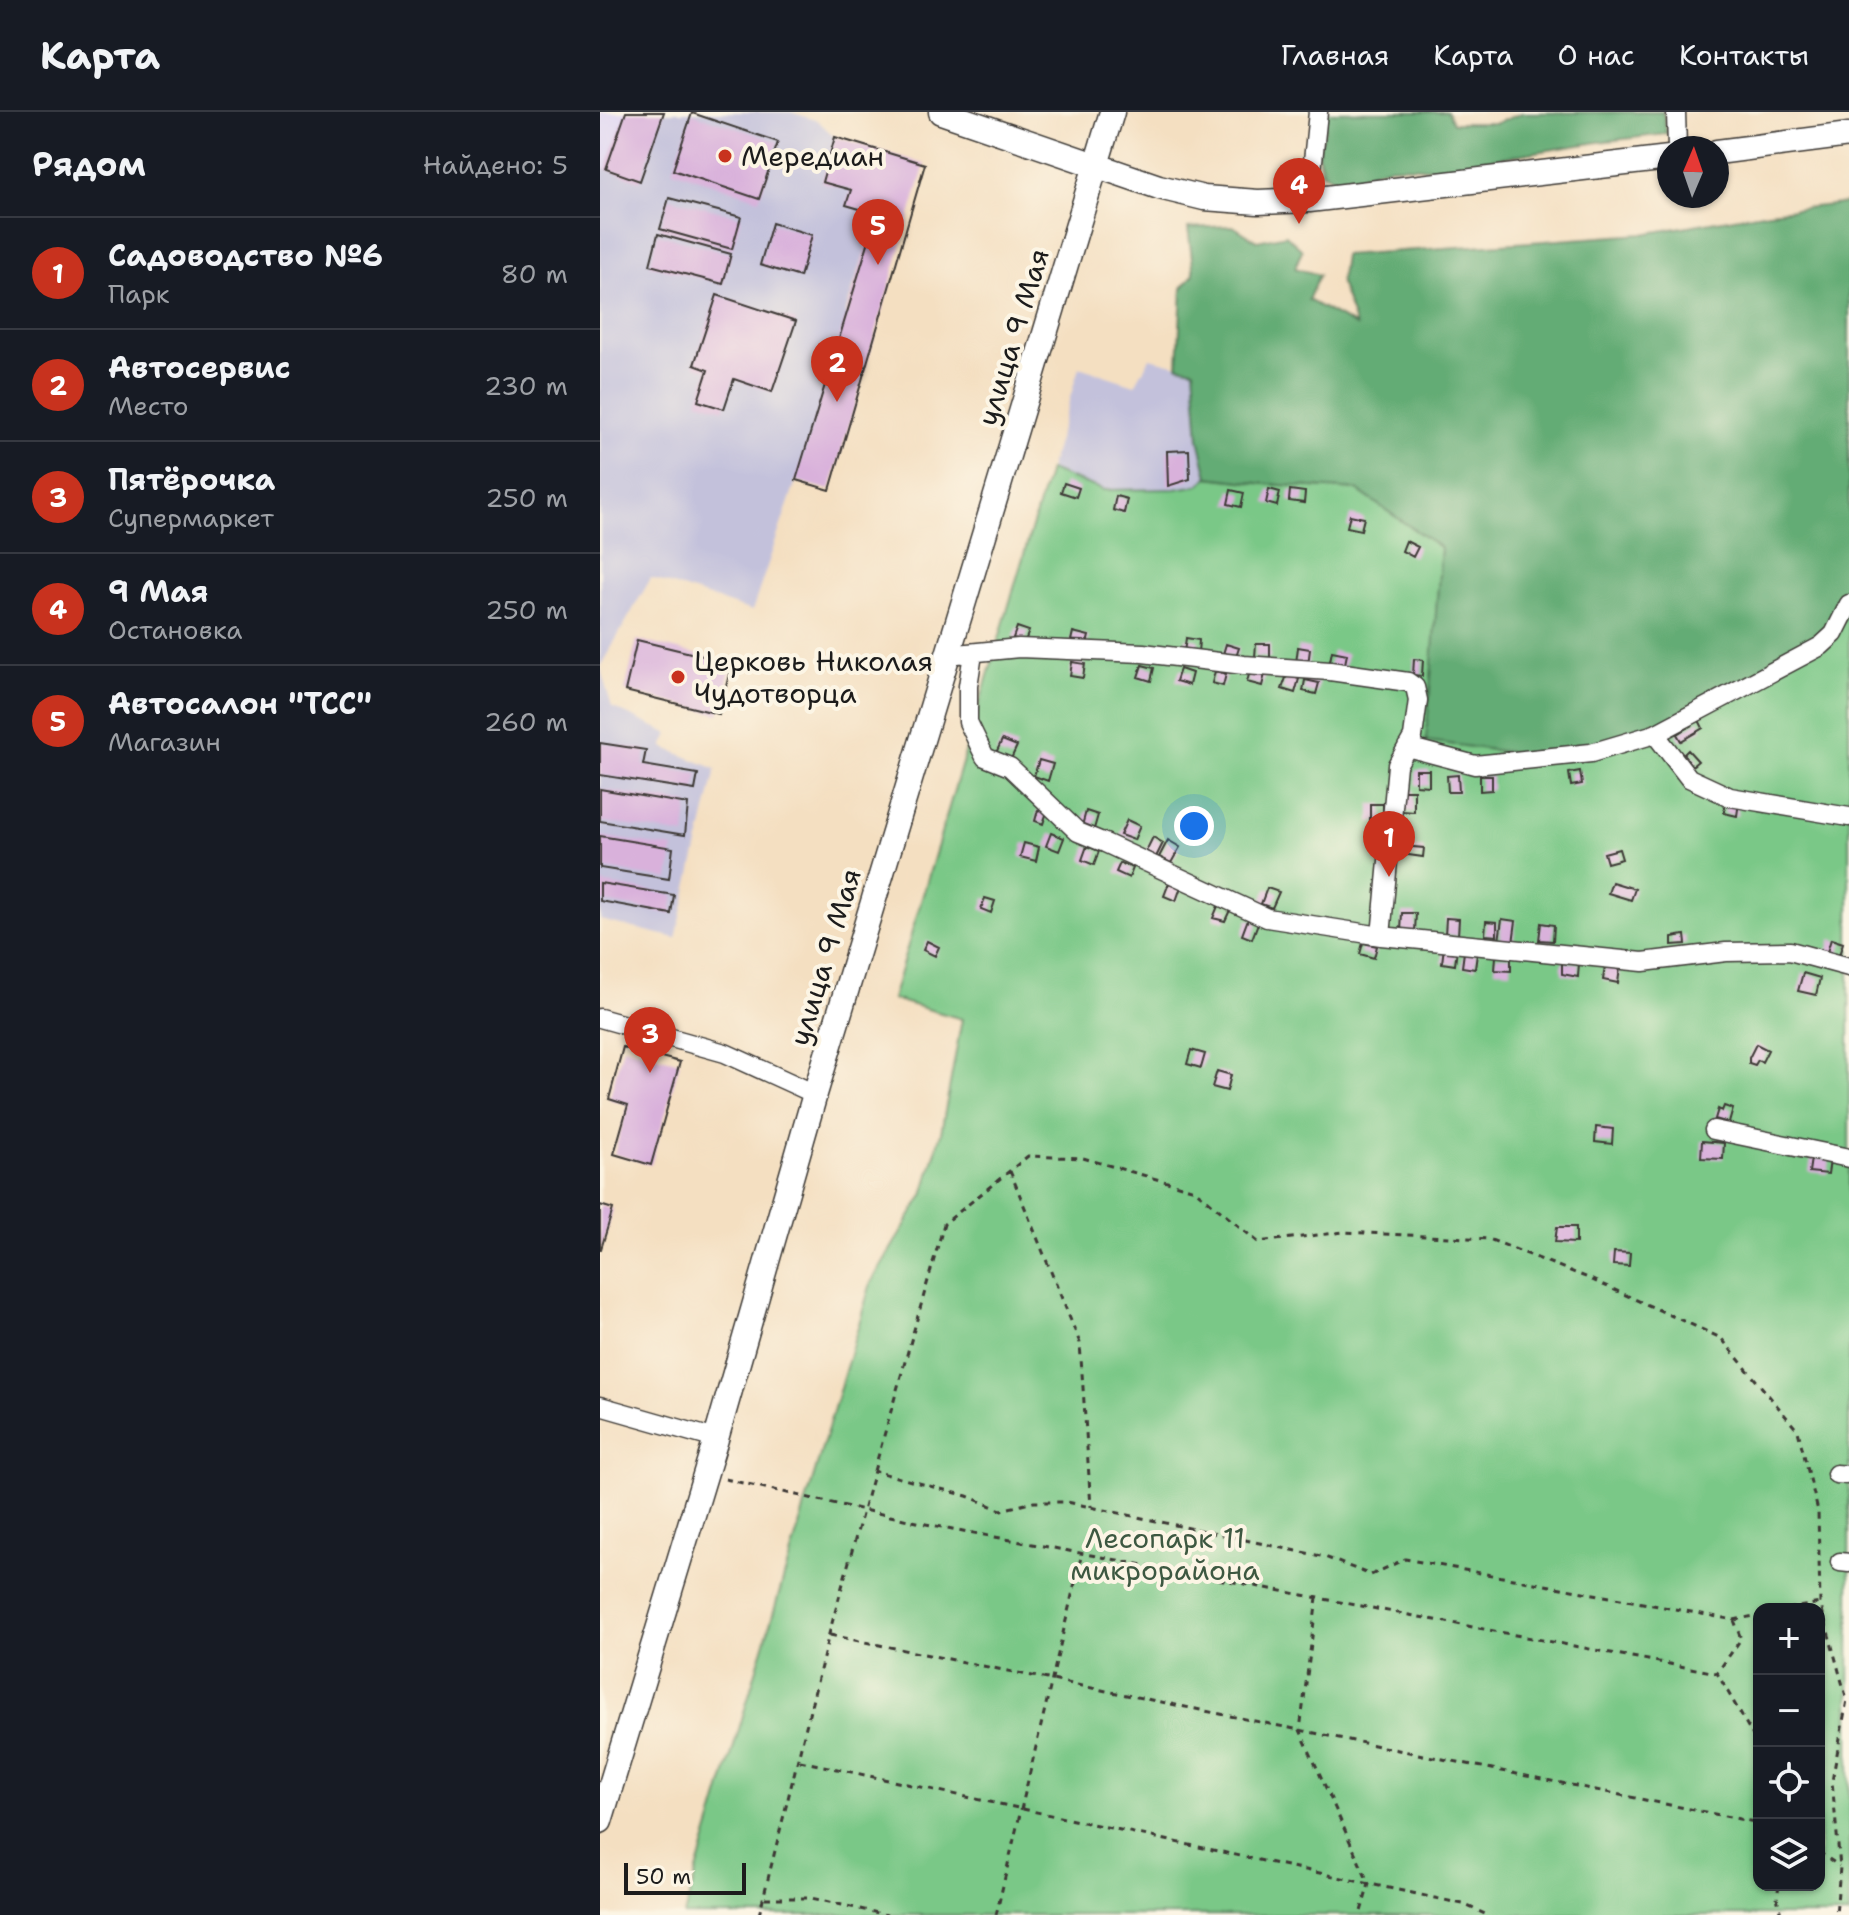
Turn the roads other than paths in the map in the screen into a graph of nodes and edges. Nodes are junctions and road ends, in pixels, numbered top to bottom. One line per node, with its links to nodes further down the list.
1 (941, 112): 9 (main road)
2 (1112, 112): 9 (main road, улица 9 Мая)
3 (1318, 112): 10 (street)
4 (1676, 112): 6 (street)
5 (1849, 135): 7 (main road)
6 (1677, 136)
7 (1729, 150)
8 (1657, 159): 10 (main road)
9 (1097, 165): 10 (main road); 13 (main road, улица 9 Мая)
10 (1309, 200)
11 (1849, 604): 14 (street)
12 (973, 654): 13 (street); 15 (street); 17 (street)
13 (947, 655): 20 (main road, улица 9 Мая)
14 (1655, 734): 15 (street); 16 (street)
15 (1407, 747): 17 (street)
16 (1849, 817)
17 (1381, 936): 18 (street)
18 (1849, 967)
19 (600, 1018): 20 (street)
20 (815, 1094): 24 (main road, улица 9 Мая)
21 (1714, 1130): 22 (street)
22 (1849, 1158)
23 (600, 1406): 24 (street)
24 (716, 1439): 25 (main road, улица 9 Мая)
25 (602, 1810)

